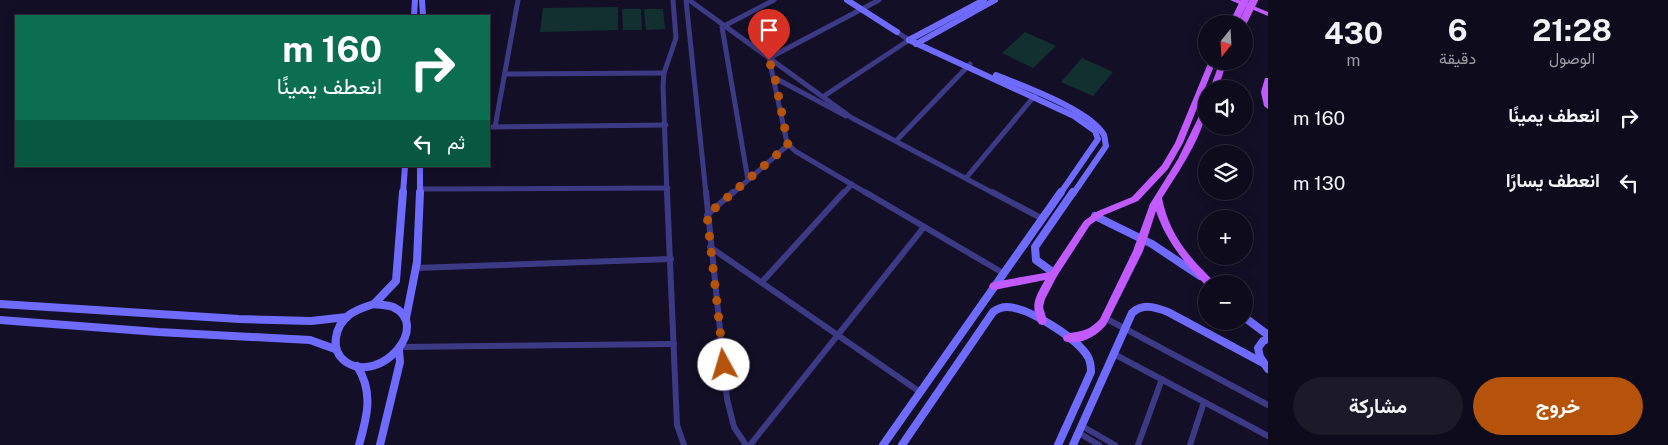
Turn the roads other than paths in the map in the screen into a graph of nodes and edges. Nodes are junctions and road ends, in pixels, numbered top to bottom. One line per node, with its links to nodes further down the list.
1 (415, 0): 17 (street)
2 (422, 0): 18 (street)
3 (518, 0): 28 (street)
4 (673, 0): 27 (street)
5 (687, 0): 21 (street); 49 (street)
6 (774, 0): 21 (street)
7 (847, 0): 15 (street)
8 (879, 0): 15 (street)
9 (984, 0): 23 (street)
10 (995, 0): 23 (street)
11 (1233, 0): 16 (main road)
12 (1246, 0): 14 (main road); 19 (main road, bridge)
13 (1254, 0): 20 (main road, bridge)
14 (1268, 8)
15 (861, 9): 22 (street); 24 (street)
16 (1268, 14)
17 (414, 15)
18 (422, 15)
19 (1239, 15)
20 (1242, 15)
21 (723, 25): 24 (street); 44 (street)
22 (897, 32): 23 (street)
23 (915, 41): 25 (street); 32 (street)
24 (769, 58): 29 (street); 32 (street)
25 (968, 66): 31 (street); 39 (street)
26 (1209, 70): 50 (main road)
27 (664, 73): 28 (street); 35 (street)
28 (506, 74): 36 (street)
29 (775, 78): 34 (street); 40 (street)
30 (1268, 80): 33 (main road)
31 (1035, 95): 38 (street); 43 (street)
32 (824, 96): 34 (street)
33 (1268, 106)
34 (852, 118): 39 (street)
35 (666, 125): 36 (street); 46 (street)
36 (492, 127)
37 (1198, 127): 48 (main road)
38 (1098, 130): 51 (street); 58 (street)
39 (896, 141): 43 (street)
40 (788, 145): 44 (street); 45 (street)
41 (405, 167): 64 (street)
42 (420, 167): 47 (street)
43 (966, 178): 51 (street)
44 (748, 180): 49 (street)
45 (852, 184): 52 (street); 61 (street)
46 (668, 188): 47 (street); 55 (street)
47 (420, 189): 56 (street)
48 (1158, 197): 53 (main road); 59 (main road)
49 (707, 215): 54 (street)
50 (1095, 216): 53 (street); 58 (main road)
51 (1041, 218): 57 (street)
52 (924, 227): 57 (street); 72 (street)
53 (1142, 239): 60 (street); 67 (main road)
54 (710, 247): 61 (street); 90 (street)
55 (671, 259): 56 (street); 75 (street)
56 (415, 268): 66 (street)
57 (1002, 273): 62 (street)
58 (1053, 274): 62 (main road); 69 (main road)
59 (1202, 275)
60 (1198, 276)
61 (762, 282): 72 (street)
62 (994, 286): 82 (street)
63 (0, 304): 65 (street)
64 (374, 304): 65 (street); 66 (street)
65 (347, 317): 76 (street)
66 (406, 318): 77 (street)
67 (1105, 318): 71 (street); 74 (main road)
68 (0, 320): 76 (street)
69 (1042, 321): 74 (street); 92 (street)
70 (1253, 324): 73 (street)
71 (1126, 328): 78 (street); 80 (street); 84 (street)
72 (838, 336): 82 (street); 90 (street)
73 (1268, 337): 80 (street)
74 (1068, 338): 93 (street)
75 (674, 344): 77 (street); 89 (street)
76 (335, 349): 79 (street)
77 (400, 349): 79 (street); 88 (street)
78 (1114, 354): 81 (street); 85 (street)
79 (357, 366): 87 (street)
80 (1265, 366)
81 (1162, 379): 83 (street); 97 (street)
82 (920, 392): 91 (street)
83 (1204, 402): 86 (street); 98 (street)
84 (1268, 405)
85 (1081, 429): 94 (street); 95 (street); 96 (street)
86 (1268, 436)
87 (359, 445)
88 (380, 445)
89 (684, 445)
90 (748, 445)
91 (883, 445)
92 (902, 445)
93 (1058, 445)
94 (1074, 445)
95 (1099, 445)
96 (1115, 445)
97 (1138, 445)
98 (1190, 445)

